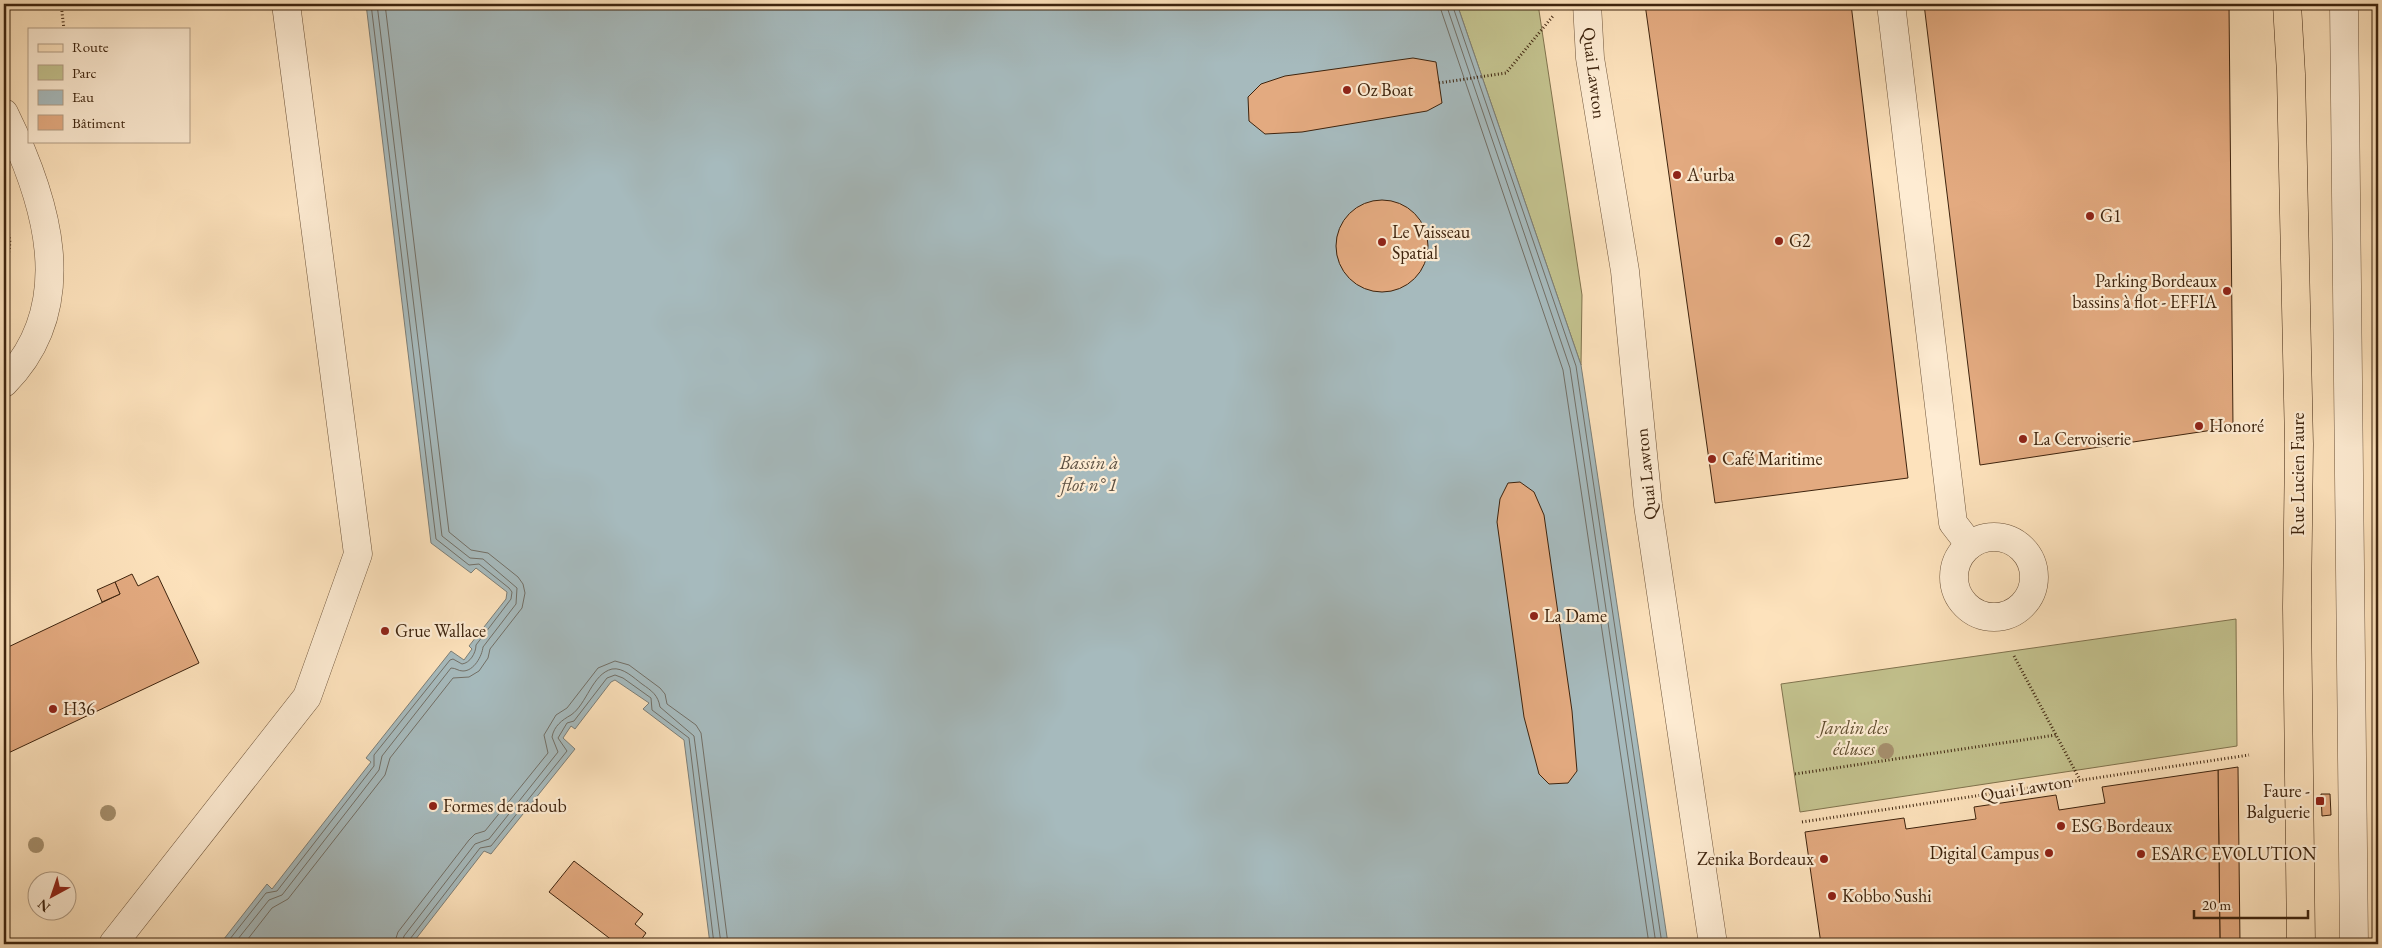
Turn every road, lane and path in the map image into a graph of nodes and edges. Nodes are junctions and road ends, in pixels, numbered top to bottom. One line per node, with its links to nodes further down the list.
1 (61, 4): 7 (path)
2 (286, 4): 21 (street)
3 (1586, 4): 22 (street, Quai Lawton)
4 (1890, 4): 14 (street)
5 (2287, 4): 23 (main road, Rue Lucien Faure)
6 (2344, 4): 24 (street)
7 (64, 28)
8 (1542, 30): 9 (path)
9 (1439, 83)
10 (4, 113): 13 (street)
11 (4, 211): 12 (path)
12 (4, 287)
13 (4, 382)
14 (1970, 546)
15 (2014, 656): 16 (path)
16 (2056, 735): 18 (path); 19 (path)
17 (2250, 755): 19 (path, Quai Lawton)
18 (1794, 774)
19 (2080, 780): 20 (path, Quai Lawton)
20 (1802, 822)
21 (113, 944)
22 (1713, 944)
23 (2301, 944)
24 (2354, 944)

